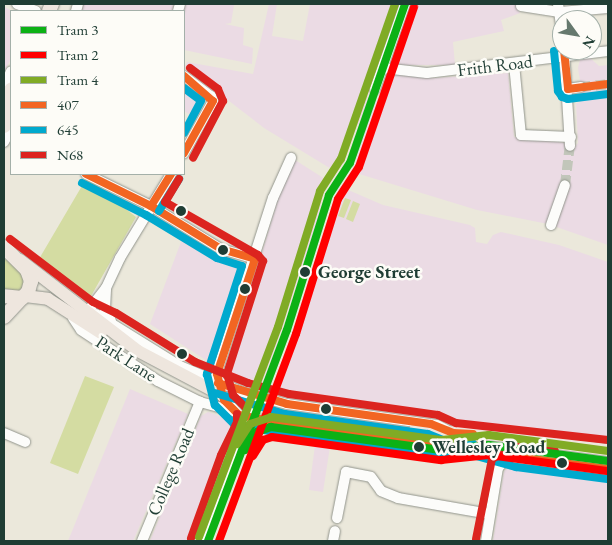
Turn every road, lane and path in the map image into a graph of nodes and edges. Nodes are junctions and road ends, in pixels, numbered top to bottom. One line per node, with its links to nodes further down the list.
1 (17, 4): 6 (street)
2 (405, 4): 10 (street)
3 (521, 6): 4 (street)
4 (559, 8): 5 (street)
5 (608, 8)
6 (33, 10)
7 (552, 56): 9 (street, Frith Road)
8 (565, 60): 16 (street)
9 (514, 64): 10 (street, Frith Road); 16 (street)
10 (382, 68): 15 (street)
11 (10, 73): 13 (street)
12 (185, 77): 23 (street)
13 (4, 86)
14 (581, 87): 16 (street)
15 (375, 89)
16 (568, 89)
17 (10, 92): 18 (highway)
18 (4, 105)
19 (10, 112): 20 (highway)
20 (4, 126)
21 (10, 131): 22 (street)
22 (4, 142)
23 (185, 151)
24 (291, 158): 32 (street, College Road)
25 (90, 175): 28 (street)
26 (170, 175): 28 (street)
27 (566, 185): 29 (street)
28 (151, 206): 32 (street); 33 (street)
29 (550, 225)
30 (4, 246): 31 (highway)
31 (16, 257): 35 (highway); 36 (main road, Park Lane)
32 (254, 262): 39 (street, College Road)
33 (106, 288): 36 (street); 38 (street)
34 (4, 296): 35 (highway)
35 (24, 297): 37 (highway); 39 (main road)
36 (88, 311): 38 (street, Park Lane); 39 (main road)
37 (4, 316)
38 (111, 321): 39 (street, Park Lane)
39 (210, 393): 40 (street, Park Lane); 41 (street, Park Lane); 41 (street); 51 (street, College Road)
40 (254, 396): 41 (street); 44 (street)
41 (242, 414): 44 (street); 52 (street)
42 (281, 415): 44 (main road)
43 (4, 433): 45 (street)
44 (451, 437): 46 (main road); 47 (main road)
45 (25, 442)
46 (608, 450)
47 (517, 457): 48 (main road); 49 (street)
48 (608, 468)
49 (490, 514): 50 (street); 53 (street)
50 (337, 518)
51 (142, 541)
52 (200, 541)
53 (486, 541)

